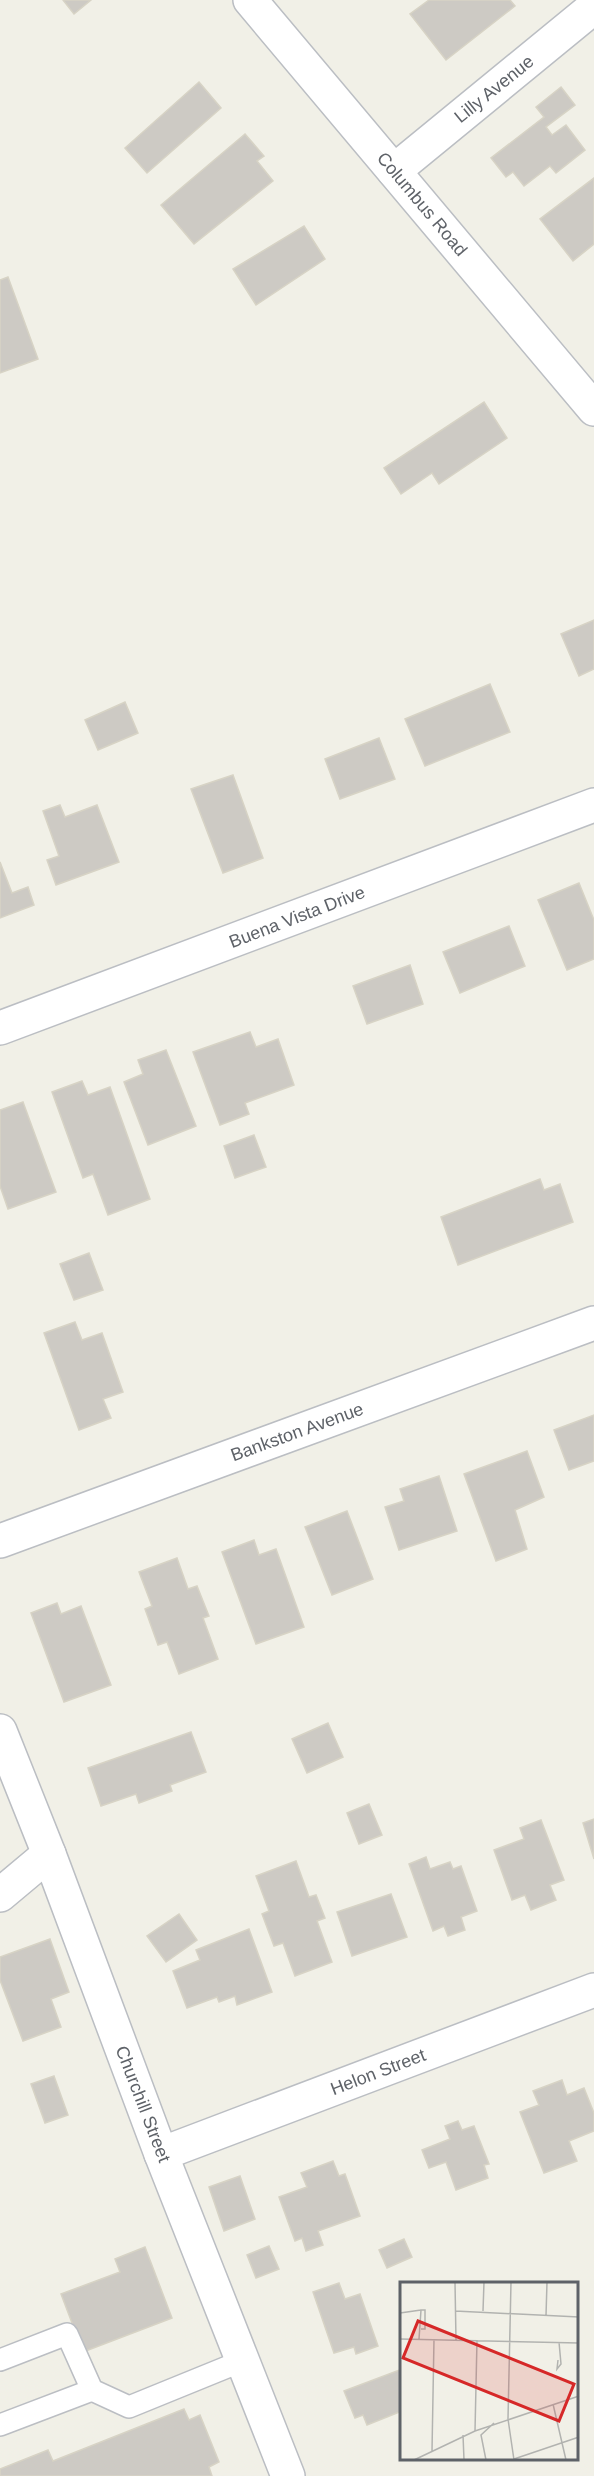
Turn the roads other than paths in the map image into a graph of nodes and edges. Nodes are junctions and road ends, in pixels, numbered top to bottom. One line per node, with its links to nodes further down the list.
1 (250, 0): 3 (street, Columbus Road)
2 (594, 7): 3 (street, Lilly Avenue)
3 (394, 171): 4 (street, Columbus Road)
4 (594, 409)
5 (594, 806): 6 (street, Buena Vista Drive)
6 (0, 1029)
7 (594, 1323): 8 (street, Bankston Avenue)
8 (0, 1541)
9 (0, 1731): 10 (street, Churchill Street)
10 (49, 1854): 11 (street); 13 (street, Churchill Street)
11 (0, 1895)
12 (594, 1990): 13 (street, Helon Street)
13 (161, 2154): 15 (street, Churchill Street)
14 (0, 2360): 16 (lane)
15 (242, 2361): 16 (lane); 18 (street, Churchill Street)
16 (92, 2390): 17 (lane)
17 (0, 2425)
18 (288, 2476)

